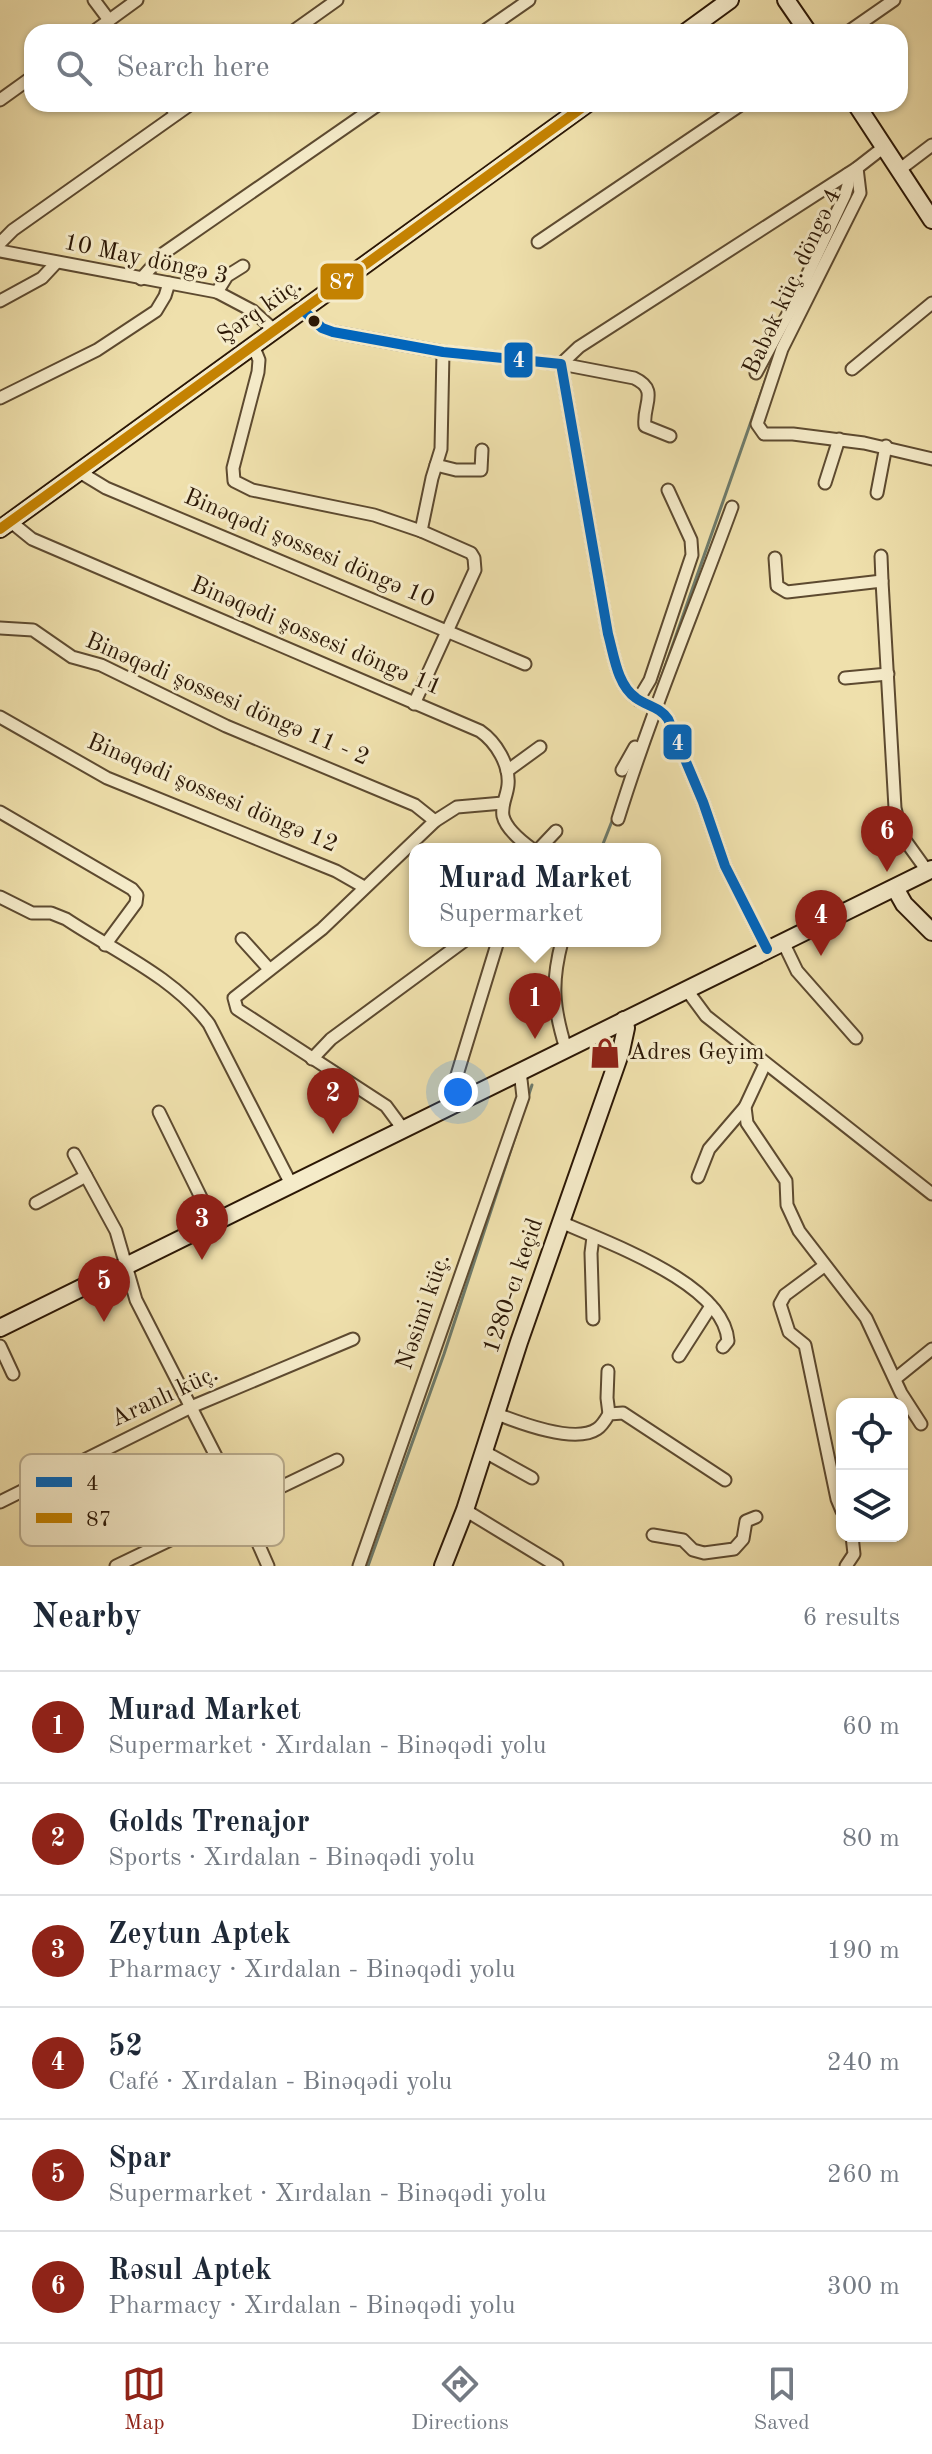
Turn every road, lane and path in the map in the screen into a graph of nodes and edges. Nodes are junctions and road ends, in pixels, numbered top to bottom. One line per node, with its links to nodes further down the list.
1 (94, 0): 8 (street)
2 (137, 0): 8 (street)
3 (337, 0): 10 (street)
4 (529, 0): 11 (street)
5 (730, 0): 12 (street)
6 (786, 0): 13 (street)
7 (894, 0): 14 (street)
8 (109, 20): 9 (street)
9 (104, 24)
10 (303, 24)
11 (494, 24)
12 (697, 24)
13 (802, 24)
14 (860, 24)
15 (24, 83): 16 (street)
16 (0, 100)
17 (169, 112): 28 (street)
18 (367, 112): 32 (street)
19 (576, 112): 37 (street, Şərq küç.)
20 (730, 112): 27 (street)
21 (861, 112): 23 (street)
22 (932, 145): 24 (street)
23 (884, 147): 24 (street); 25 (street)
24 (899, 170): 26 (street)
25 (852, 171): 41 (street); 43 (street); 46 (street, Babək küç. döngə 4)
26 (932, 220)
27 (538, 242)
28 (0, 243)
29 (0, 251): 30 (street, 10 May döngə 3)
30 (56, 263): 32 (street, 10 May döngə 3); 35 (street)
31 (243, 266): 34 (street)
32 (141, 279): 33 (street, 10 May döngə 3)
33 (169, 283): 34 (street, 10 May döngə 3); 44 (street)
34 (217, 292): 38 (street, 10 May döngə 3)
35 (0, 301)
36 (932, 303): 42 (street)
37 (303, 310): 38 (street, Şərq küç.); 40 (street)
38 (274, 330): 39 (street, Şərq küç.)
39 (253, 345): 51 (street, Şərq küç.); 57 (street)
40 (443, 352): 41 (street); 50 (street)
41 (561, 364): 45 (street); 67 (street)
42 (852, 369)
43 (756, 373)
44 (0, 398)
45 (670, 436)
46 (839, 439): 47 (street, Babək küç. döngə 4); 52 (street)
47 (886, 446): 49 (street, Babək küç. döngə 4); 54 (street)
48 (482, 450): 50 (street)
49 (932, 458)
50 (436, 465): 57 (street)
51 (78, 471): 56 (street, Şərq küç.); 62 (street, Binəqədi şossesi döngə 10)
52 (825, 483)
53 (668, 490): 67 (street)
54 (877, 493)
55 (732, 507): 67 (street)
56 (5, 525): 66 (street, Binəqədi şossesi döngə 11)
57 (421, 531): 62 (street)
58 (881, 556): 60 (street)
59 (775, 558): 60 (street)
60 (882, 581): 64 (street)
61 (0, 628): 75 (street, Binəqədi şossesi döngə 11 - 2)
62 (446, 631): 63 (street, Binəqədi şossesi döngə 10); 66 (street)
63 (525, 664)
64 (888, 674): 65 (street); 81 (street)
65 (845, 678)
66 (414, 704): 71 (street, Binəqədi şossesi döngə 11)
67 (647, 704): 70 (street); 74 (street); 92 (street)
68 (0, 717): 82 (street, Binəqədi şossesi döngə 12)
69 (540, 747): 71 (street)
70 (622, 770)
71 (507, 771): 72 (street)
72 (503, 803): 75 (street); 78 (street)
73 (0, 812): 88 (street)
74 (618, 819)
75 (435, 821): 77 (street)
76 (556, 831): 79 (street)
77 (411, 843)
78 (526, 843)
79 (545, 843)
80 (409, 845): 82 (street)
81 (930, 870): 83 (street)
82 (364, 887): 93 (street)
83 (895, 888): 85 (street); 87 (street)
84 (0, 897): 88 (street)
85 (932, 932)
86 (242, 939): 93 (street)
87 (783, 942): 92 (street); 96 (street)
88 (105, 945): 108 (street)
89 (456, 947): 98 (street)
90 (496, 947): 101 (street)
91 (560, 947): 97 (street)
92 (767, 949): 94 (street)
93 (269, 969): 98 (street)
94 (686, 989): 95 (street); 99 (street)
95 (624, 1020): 97 (street); 112 (street, 1280-cı keçid)
96 (856, 1038)
97 (566, 1049): 100 (street)
98 (312, 1059): 104 (street)
99 (765, 1064): 102 (street); 109 (street)
100 (520, 1071): 101 (street); 150 (street, Nəsimi küç.)
101 (464, 1099): 104 (street)
102 (745, 1107): 107 (street); 115 (street)
103 (159, 1112): 111 (street)
104 (403, 1129): 108 (street)
105 (74, 1154): 106 (street)
106 (86, 1176): 110 (street); 114 (street)
107 (698, 1177)
108 (291, 1184): 111 (street)
109 (932, 1194)
110 (36, 1203)
111 (213, 1222): 114 (street)
112 (561, 1222): 113 (street); 128 (street, 1280-cı keçid)
113 (593, 1237): 116 (street); 117 (street)
114 (127, 1265): 118 (street); 127 (street)
115 (824, 1266): 126 (street); 139 (street)
116 (711, 1306): 121 (street); 123 (street)
117 (593, 1319)
118 (0, 1327)
119 (353, 1339): 127 (street, Aranlı küç.)
120 (0, 1346): 125 (street)
121 (723, 1347)
122 (932, 1349): 126 (street)
123 (679, 1356)
124 (608, 1371): 129 (street)
125 (13, 1374)
126 (895, 1379): 130 (street)
127 (191, 1407): 132 (street, Aranlı küç.); 133 (street)
128 (497, 1414): 129 (street); 131 (street, 1280-cı keçid)
129 (609, 1414): 136 (street)
130 (921, 1424)
131 (485, 1452): 135 (street); 141 (street, 1280-cı keçid)
132 (97, 1454)
133 (215, 1454)
134 (337, 1460): 137 (street)
135 (532, 1478)
136 (725, 1480)
137 (284, 1486)
138 (20, 1492): 140 (street, Aranlı küç.)
139 (836, 1494)
140 (0, 1502)
141 (465, 1510): 151 (street, 1280-cı keçid); 152 (street)
142 (756, 1517): 147 (street)
143 (653, 1535): 147 (street)
144 (853, 1542): 153 (street)
145 (159, 1546): 148 (street)
146 (259, 1546): 149 (street)
147 (704, 1560)
148 (116, 1566)
149 (268, 1566)
150 (359, 1566)
151 (443, 1566)
152 (557, 1566)
153 (846, 1566)

